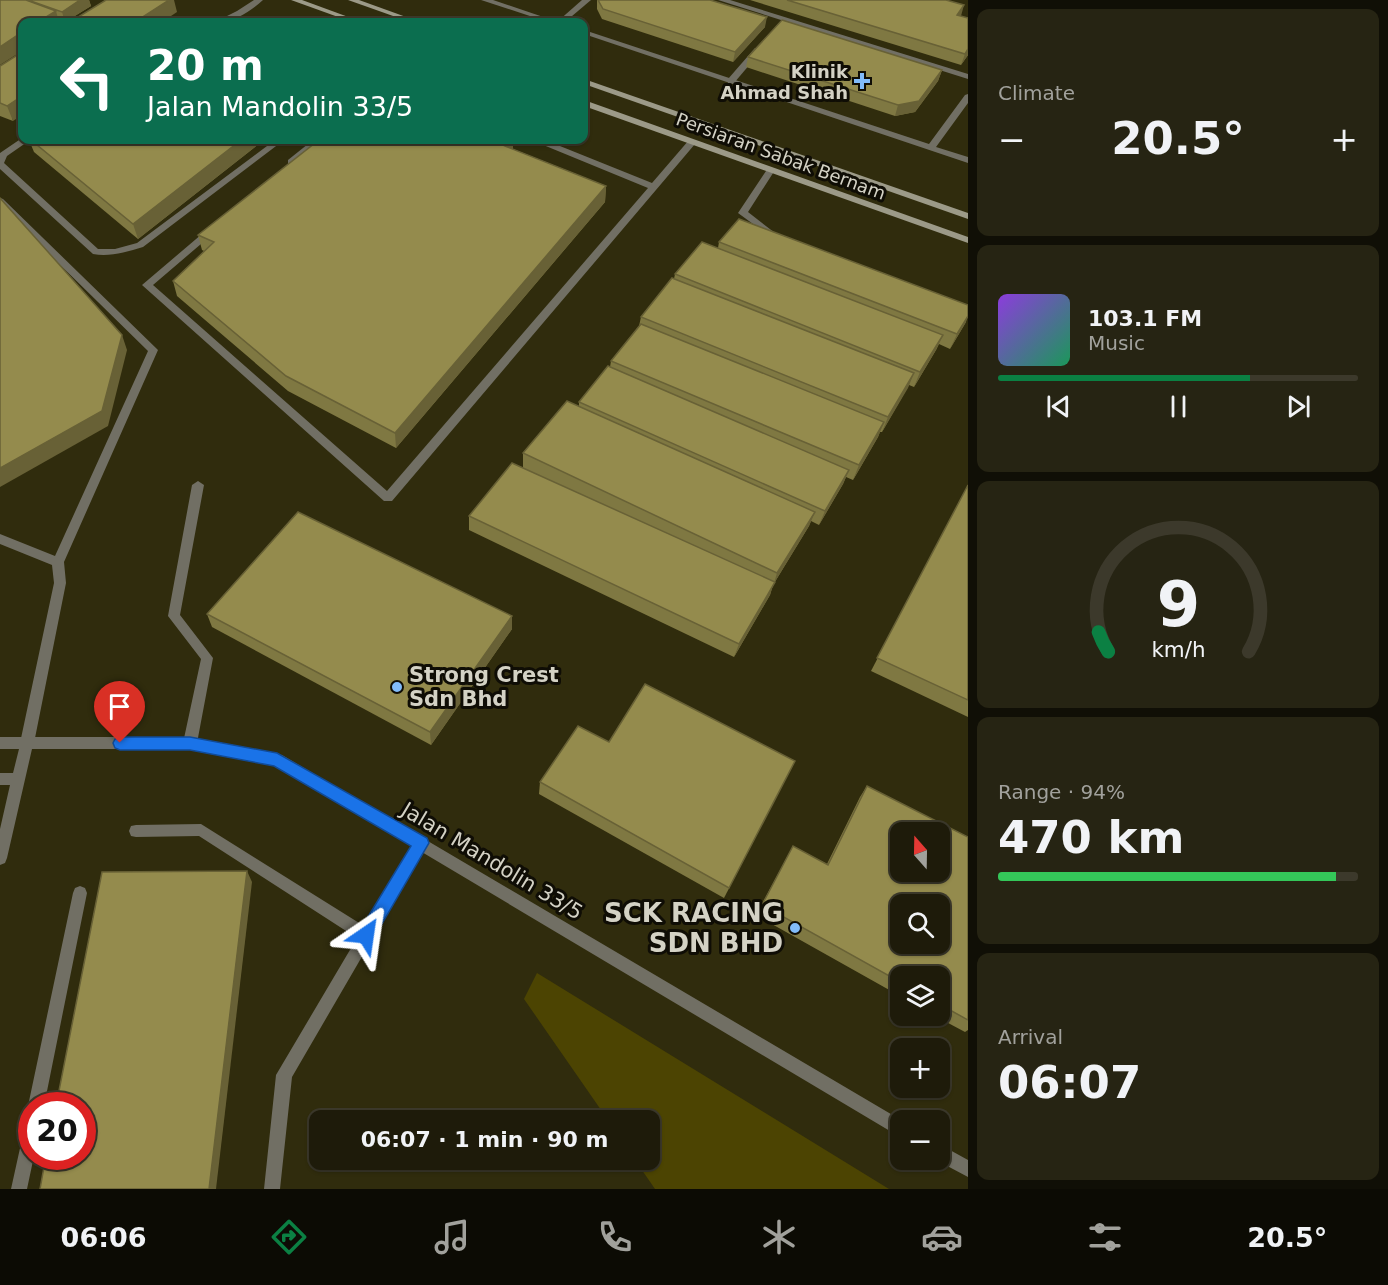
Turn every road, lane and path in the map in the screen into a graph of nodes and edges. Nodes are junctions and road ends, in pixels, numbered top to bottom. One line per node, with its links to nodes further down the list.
1 (259, 0): 7 (street)
2 (295, 0): 8 (street)
3 (352, 0): 9 (street)
4 (485, 0): 10 (street)
5 (587, 0): 11 (street)
6 (722, 0): 12 (street)
7 (228, 18)
8 (347, 18)
9 (404, 18)
10 (541, 18)
11 (566, 18)
12 (785, 20): 13 (street); 16 (street)
13 (777, 28)
14 (588, 33): 17 (street)
15 (762, 46): 17 (street)
16 (968, 76)
17 (731, 81): 26 (street)
18 (588, 82): 33 (street, Persiaran Sabak Bernam)
19 (968, 97): 26 (street)
20 (588, 104): 21 (street, Persiaran Sabak Bernam)
21 (692, 142): 30 (street, Persiaran Sabak Bernam); 31 (street)
22 (20, 144): 28 (street)
23 (275, 144): 28 (street)
24 (313, 144): 29 (street)
25 (549, 144): 31 (street)
26 (932, 148): 27 (street)
27 (968, 160)
28 (0, 163)
29 (282, 170)
30 (771, 170): 35 (street); 36 (street, Persiaran Sabak Bernam)
31 (653, 187): 34 (street)
32 (0, 201): 39 (street)
33 (968, 216)
34 (219, 224)
35 (782, 239)
36 (968, 240)
37 (198, 485): 42 (street)
38 (0, 539): 39 (street)
39 (58, 562): 41 (street)
40 (0, 743): 41 (street, Jalan Mandolin 33/5)
41 (27, 743): 42 (street, Jalan Mandolin 33/5); 44 (street)
42 (190, 743): 46 (street, Jalan Mandolin 33/5)
43 (0, 779): 44 (street)
44 (20, 779): 47 (street)
45 (136, 831): 49 (street)
46 (422, 843): 49 (street); 51 (street, Jalan Mandolin 33/5)
47 (0, 858)
48 (80, 893): 50 (street)
49 (366, 935): 56 (street)
50 (39, 1092)
51 (890, 1123)
52 (950, 1158): 53 (street)
53 (968, 1169)
54 (23, 1170): 55 (street)
55 (19, 1189)
56 (272, 1189)

